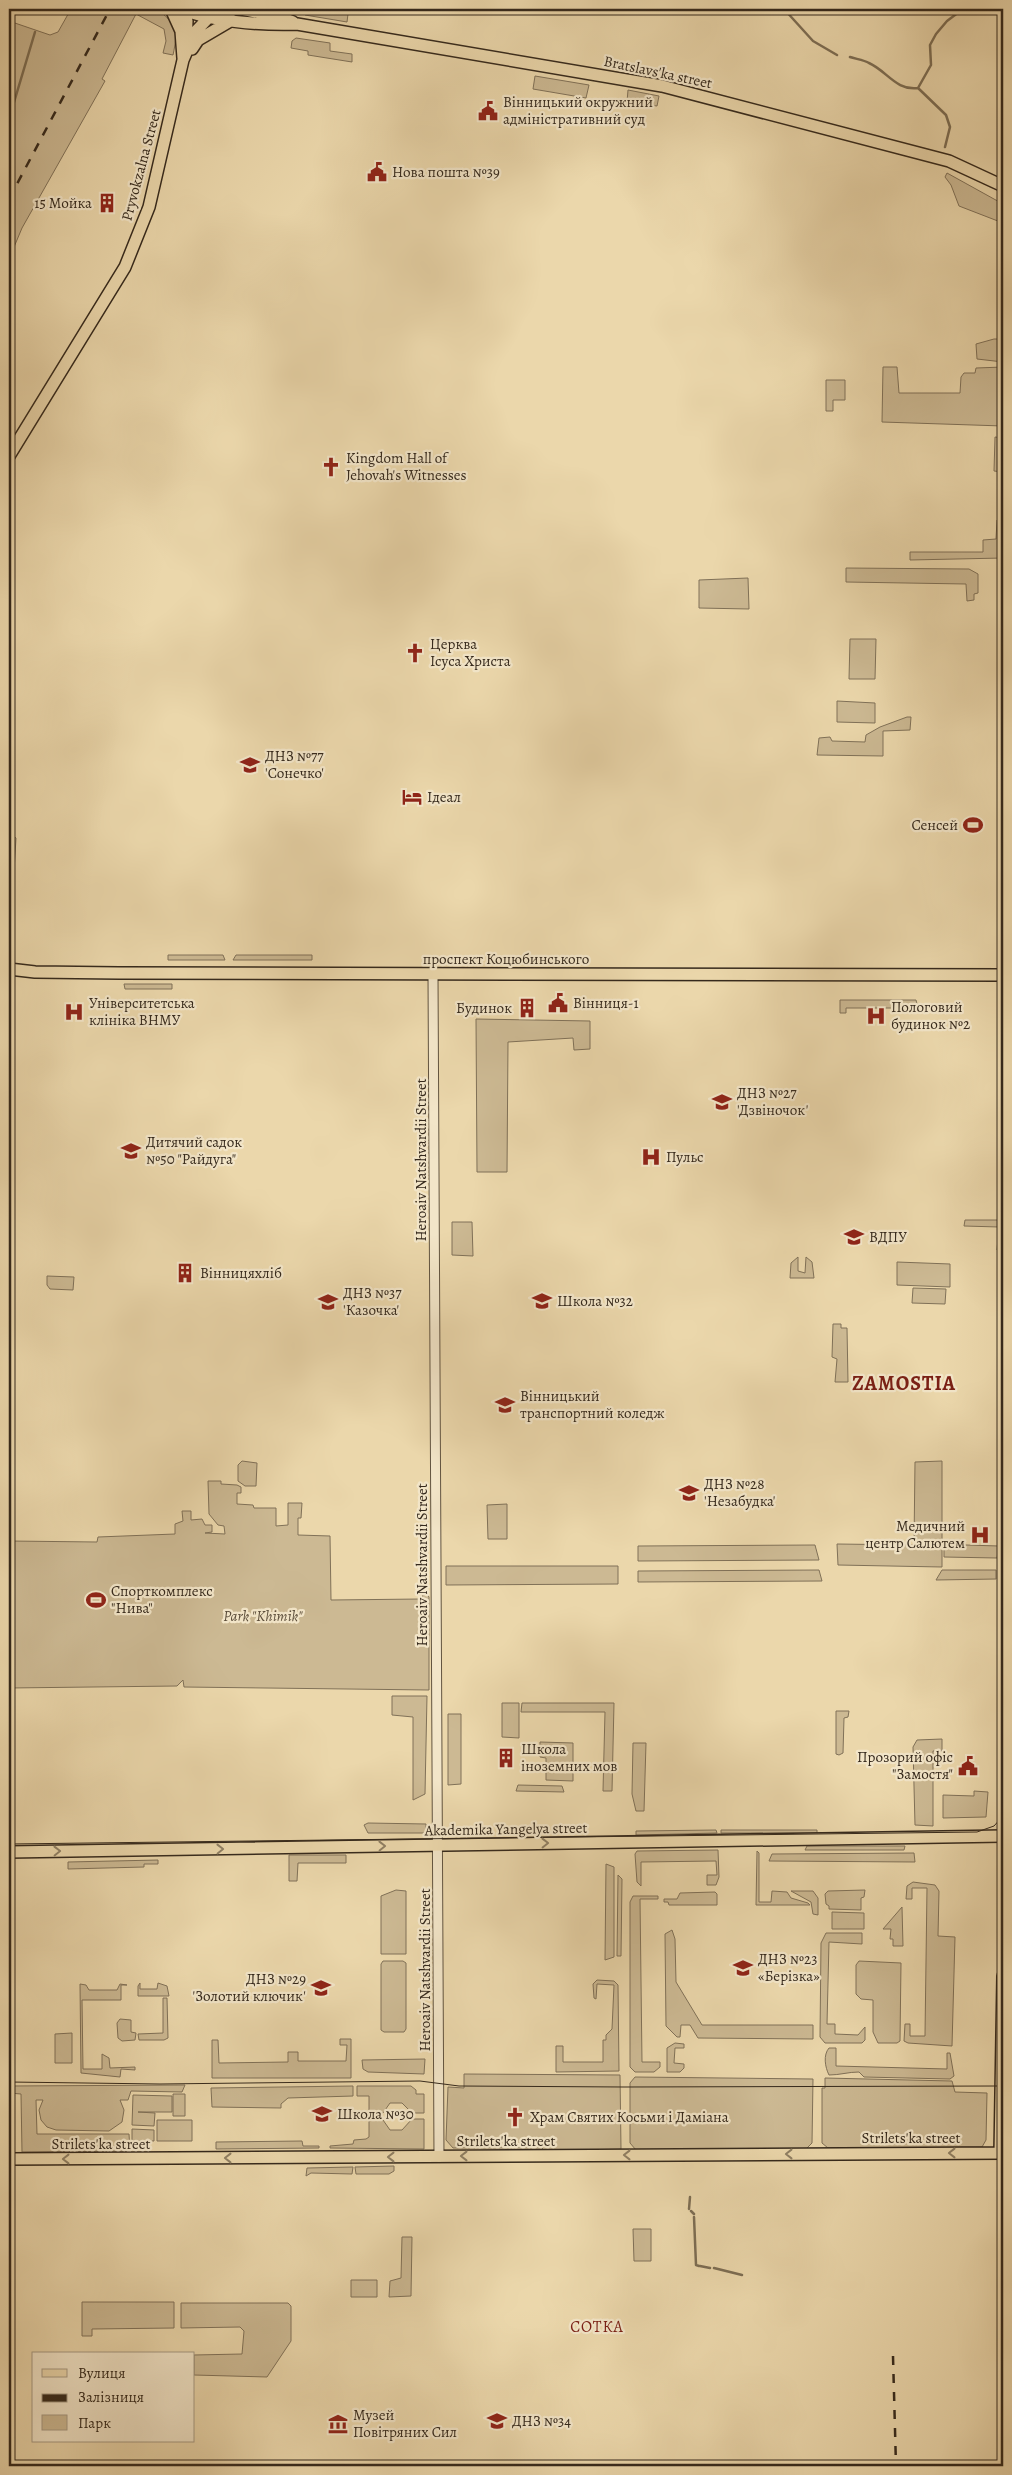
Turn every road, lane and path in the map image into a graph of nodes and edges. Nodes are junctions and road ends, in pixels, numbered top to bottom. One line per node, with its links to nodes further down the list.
1 (171, 9): 8 (main road)
2 (182, 9): 4 (main road, Bratslavs'ka street); 8 (main road)
3 (244, 9): 5 (main road, Bratslavs'ka street); 6 (street)
4 (213, 13): 6 (main road, Bratslavs'ka street); 8 (main road, Pryvokzalna Street)
5 (278, 13): 7 (main road, Bratslavs'ka street)
6 (232, 20): 7 (main road, Bratslavs'ka street); 8 (main road)
7 (297, 24): 9 (main road, Bratslavs'ka street)
8 (183, 60): 10 (main road, Pryvokzalna Street)
9 (1003, 186)
10 (9, 456)
11 (9, 969): 12 (main road, проспект Коцюбинського)
12 (433, 974): 13 (main road, проспект Коцюбинського); 15 (street, Heroaiv Natshvardii Street)
13 (1002, 976)
14 (1003, 1836): 15 (main road, Akademika Yangelya street, one-way to 14)
15 (438, 1845): 16 (main road, Akademika Yangelya street, one-way to 15); 19 (street, Heroaiv Natshvardii Street)
16 (9, 1852)
17 (1003, 1976): 18 (main road)
18 (1002, 2153): 19 (main road, Strilets'ka street, one-way to 19)
19 (439, 2156): 20 (main road, Strilets'ka street, one-way to 20)
20 (9, 2159)

